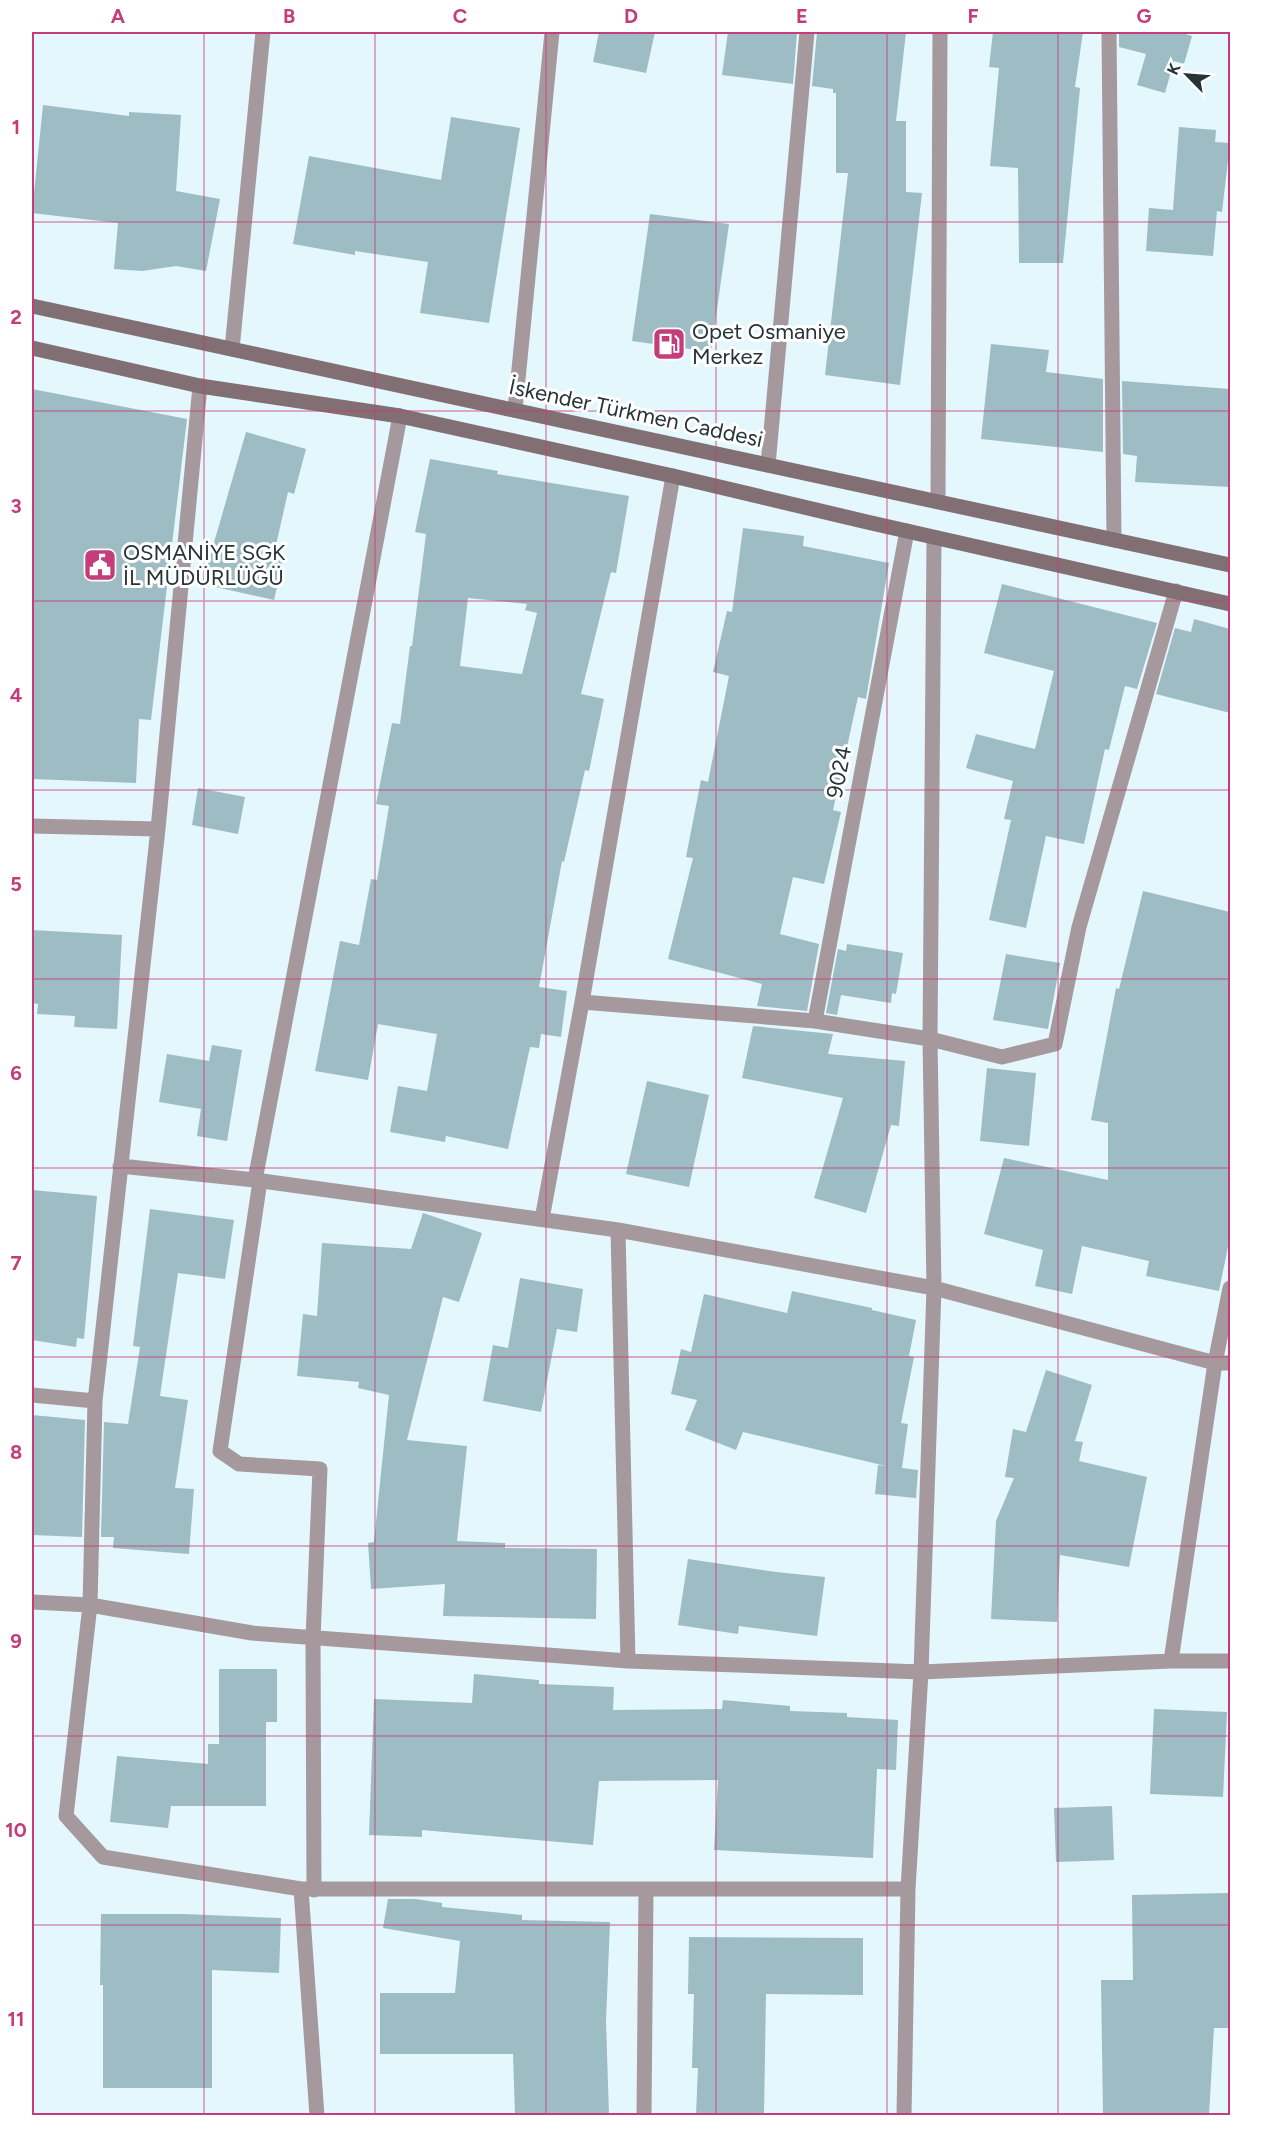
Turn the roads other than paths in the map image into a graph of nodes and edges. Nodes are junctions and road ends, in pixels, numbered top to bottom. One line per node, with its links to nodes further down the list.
1 (263, 32): 8 (street)
2 (552, 32): 10 (street)
3 (807, 32): 12 (street)
4 (940, 32): 14 (street)
5 (1109, 32): 17 (street)
6 (32, 306): 8 (main road, İskender Türkmen Caddesi)
7 (32, 348): 9 (main road)
8 (232, 349): 10 (main road, İskender Türkmen Caddesi)
9 (200, 386): 11 (main road); 22 (street)
10 (515, 410): 12 (main road, İskender Türkmen Caddesi)
11 (400, 416): 13 (main road); 27 (street)
12 (768, 465): 14 (main road, İskender Türkmen Caddesi)
13 (673, 476): 15 (main road); 23 (street)
14 (938, 501): 17 (main road, İskender Türkmen Caddesi)
15 (907, 531): 16 (main road); 24 (street, 9024)
16 (934, 537): 19 (main road); 25 (street)
17 (1114, 540): 18 (main road, İskender Türkmen Caddesi)
18 (1230, 565)
19 (1176, 591): 20 (main road); 25 (street)
20 (1230, 604)
21 (32, 826): 22 (street)
22 (158, 829): 26 (street)
23 (582, 1002): 24 (street); 28 (street)
24 (815, 1021): 25 (street)
25 (930, 1039): 30 (street)
26 (120, 1166): 27 (street); 35 (street)
27 (258, 1181): 28 (street); 38 (street)
28 (542, 1219): 29 (street)
29 (618, 1230): 30 (street); 39 (street)
30 (934, 1288): 32 (street); 42 (street)
31 (1230, 1288): 32 (street)
32 (1215, 1363): 33 (street); 40 (street)
33 (1230, 1363)
34 (32, 1395): 35 (street)
35 (95, 1401): 37 (street)
36 (32, 1602): 37 (street)
37 (90, 1605): 38 (street); 43 (street)
38 (313, 1639): 39 (street); 43 (street)
39 (628, 1661): 42 (street)
40 (1171, 1661): 41 (street); 42 (street)
41 (1230, 1661)
42 (921, 1672): 44 (street)
43 (307, 1889): 45 (street); 46 (street)
44 (908, 1889): 45 (street); 48 (street)
45 (646, 1890): 47 (street)
46 (318, 2115)
47 (644, 2115)
48 (903, 2115)

